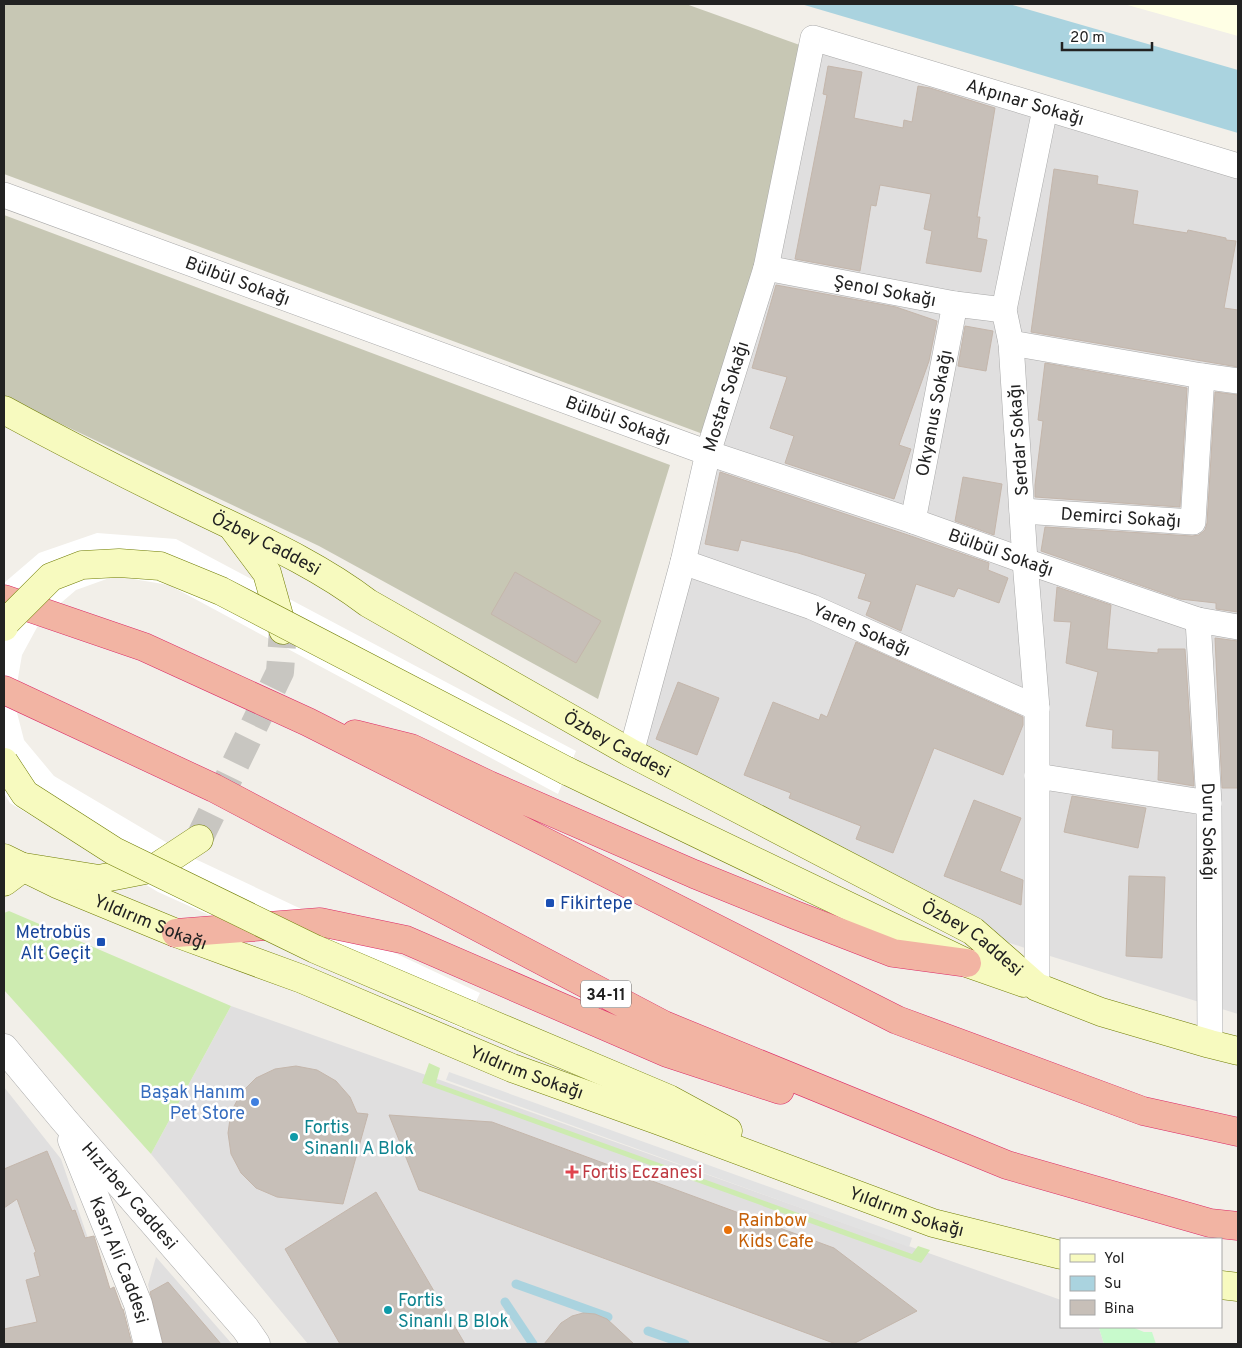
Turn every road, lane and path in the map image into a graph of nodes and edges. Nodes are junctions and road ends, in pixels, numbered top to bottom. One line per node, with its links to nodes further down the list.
1 (813, 38): 2 (street, Akpınar Sokağı); 5 (street, Mostar Sokağı)
2 (1045, 109): 3 (street, Akpınar Sokağı); 7 (street, Serdar Sokağı)
3 (1238, 166)
4 (4, 195): 12 (street, Bülbül Sokağı)
5 (766, 268): 6 (street, Şenol Sokağı); 12 (street, Mostar Sokağı)
6 (955, 304): 7 (street, Şenol Sokağı); 14 (street, Okyanus Sokağı)
7 (1004, 310): 8 (street, Serdar Sokağı)
8 (1011, 343): 9 (street); 13 (street, Serdar Sokağı)
9 (1202, 376): 10 (street); 13 (street, Demirci Sokağı)
10 (1238, 381)
11 (4, 410): 15 (main road, Özbey Caddesi)
12 (708, 453): 14 (street, Bülbül Sokağı); 17 (street, Mostar Sokağı)
13 (1022, 511): 16 (street, Serdar Sokağı)
14 (913, 521): 16 (street, Bülbül Sokağı)
15 (231, 524): 22 (main road); 26 (main road, Özbey Caddesi)
16 (1025, 561): 19 (street, Bülbül Sokağı); 24 (street, Serdar Sokağı)
17 (683, 562): 24 (street, Yaren Sokağı); 26 (street, Mostar Sokağı)
18 (4, 599): 25 (highway)
19 (1198, 620): 21 (street, Bülbül Sokağı); 29 (street, Duru Sokağı)
20 (4, 627): 33 (main road, bridge)
21 (1238, 627)
22 (284, 630)
23 (4, 690): 40 (highway, 34-11)
24 (1037, 708): 28 (street, Serdar Sokağı)
25 (308, 722): 33 (highway); 39 (highway)
26 (631, 753): 34 (main road, Özbey Caddesi)
27 (4, 762): 41 (main road, bridge)
28 (1037, 776): 29 (street); 34 (street, Serdar Sokağı)
29 (1209, 803): 35 (street, Duru Sokağı)
30 (199, 839): 31 (main road)
31 (10, 869): 32 (main road, Yıldırım Sokağı)
32 (176, 933): 40 (highway); 41 (main road, Yıldırım Sokağı)
33 (967, 963): 34 (main road)
34 (1037, 987): 35 (main road, Özbey Caddesi)
35 (1210, 1044): 37 (main road, Özbey Caddesi)
36 (4, 1048): 38 (street, Hızırbey Caddesi)
37 (1238, 1051)
38 (64, 1120): 46 (street, Kasrı Ali Caddesi); 47 (street, Hızırbey Caddesi)
39 (1238, 1132)
40 (1007, 1165): 42 (highway, 34-11)
41 (826, 1183): 43 (main road, Yıldırım Sokağı)
42 (1238, 1226)
43 (1060, 1255)
44 (1222, 1285): 45 (main road)
45 (1238, 1287)
46 (148, 1344)
47 (256, 1344)

